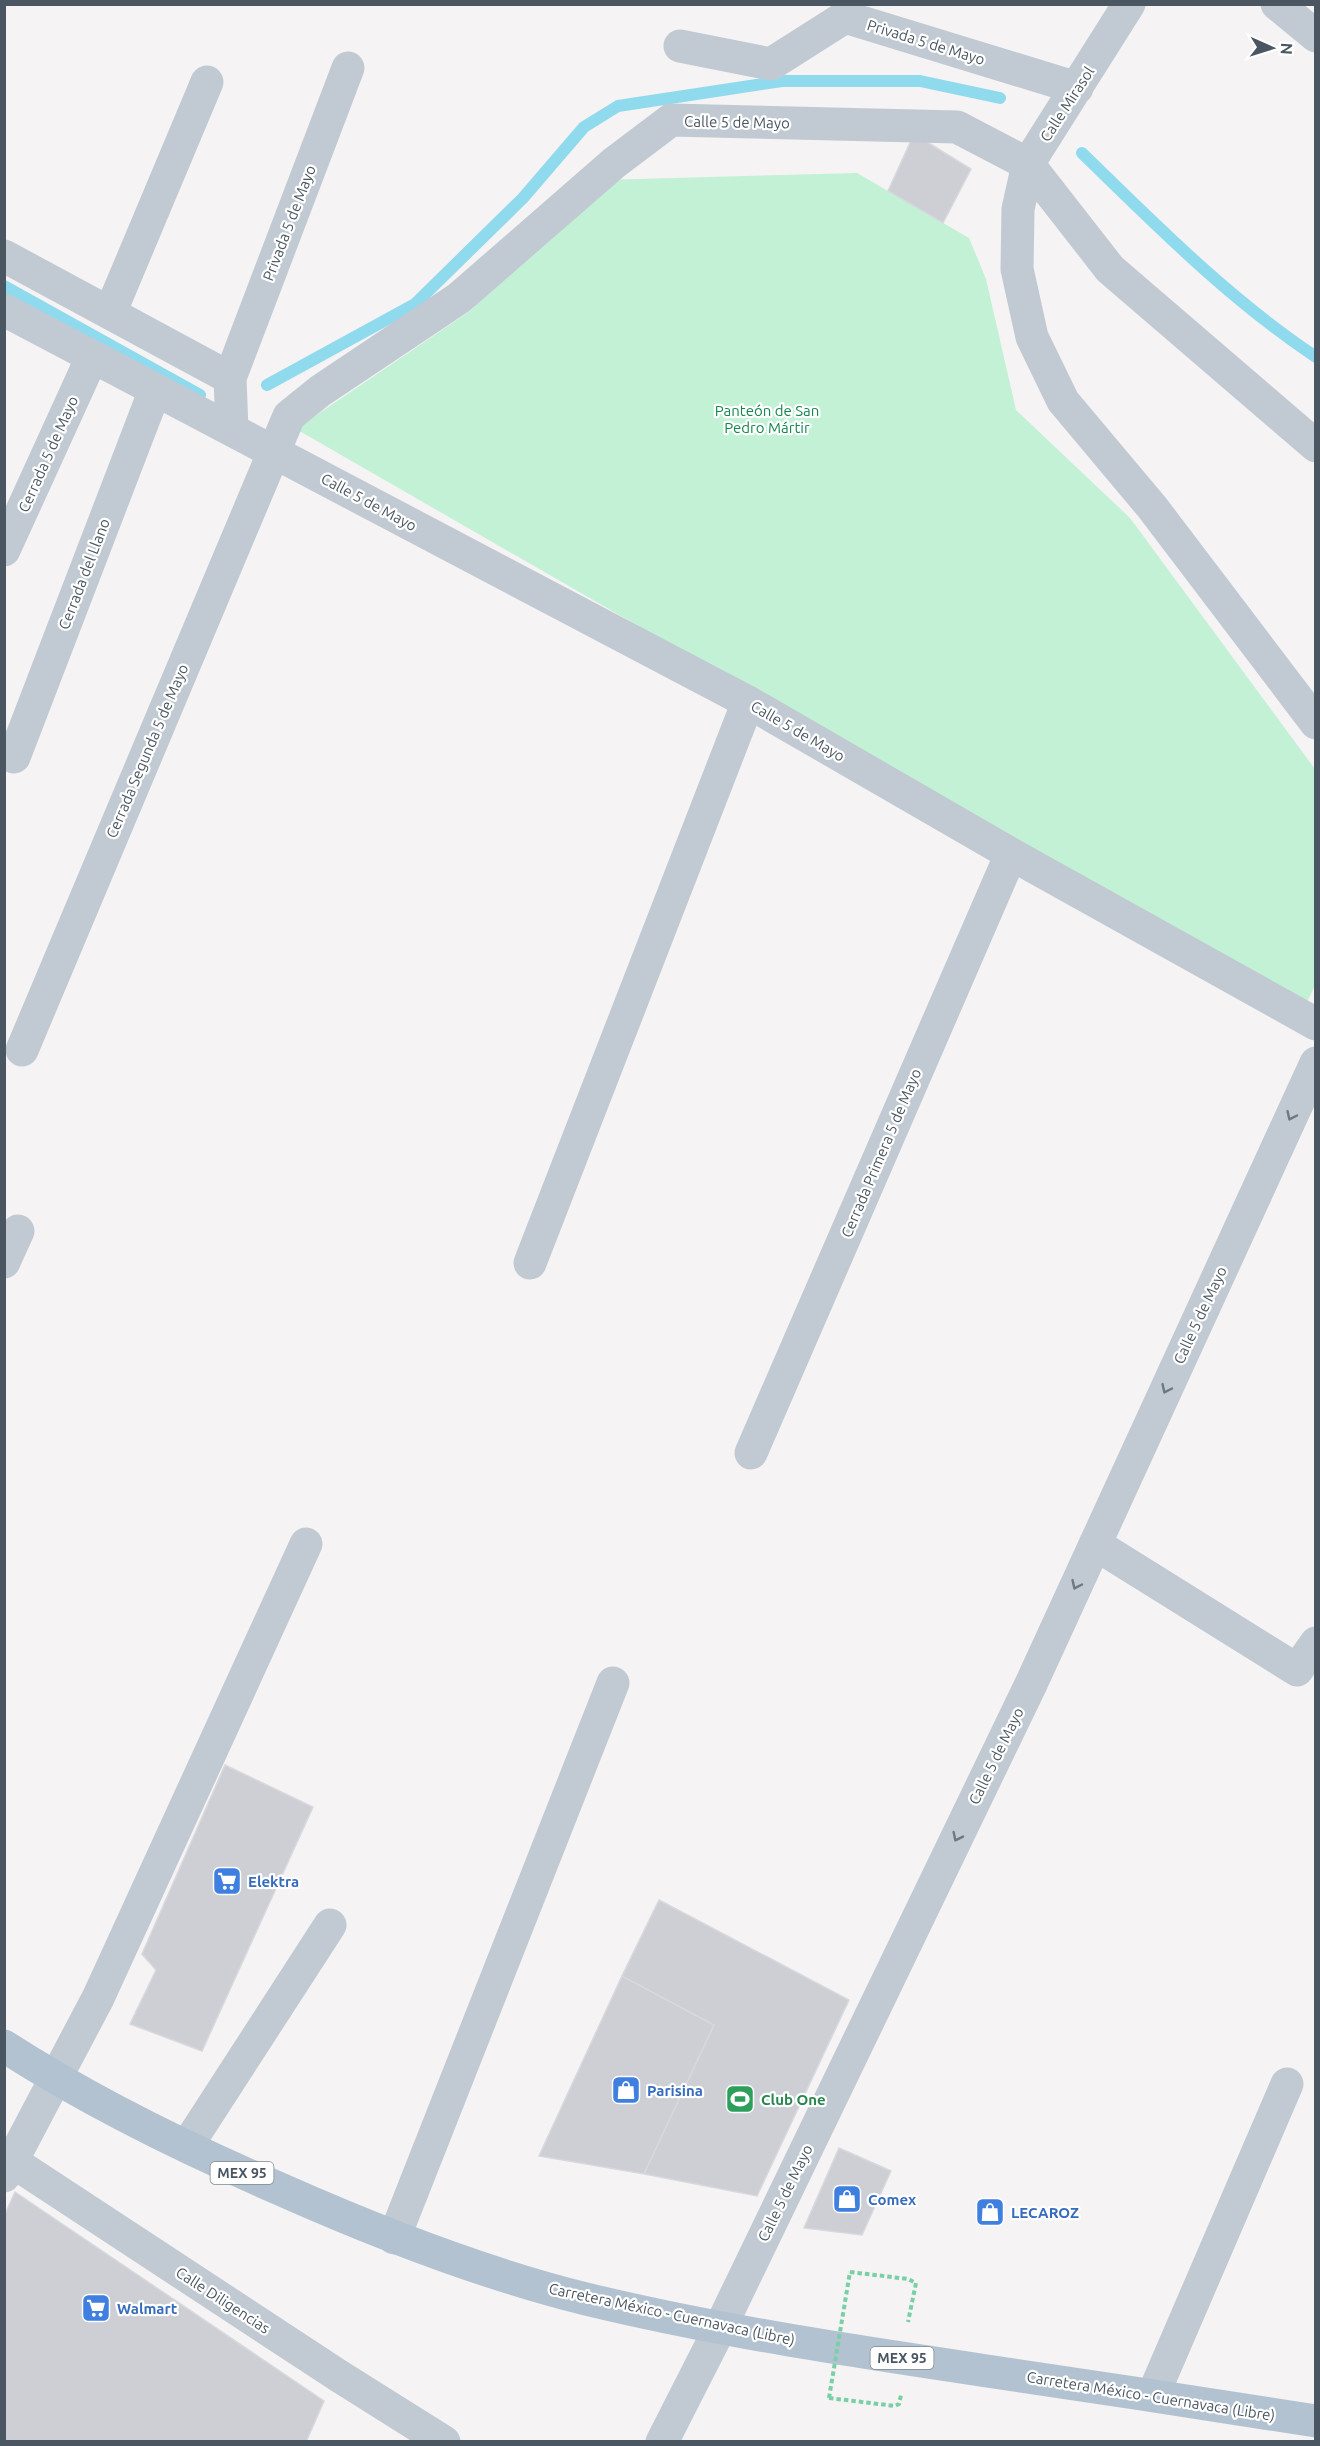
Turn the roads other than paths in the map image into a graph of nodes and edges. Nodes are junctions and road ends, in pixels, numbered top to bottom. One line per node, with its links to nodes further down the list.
1 (1129, 4): 7 (street, Calle Mirasol)
2 (1277, 4): 3 (street)
3 (1316, 36)
4 (680, 46): 7 (street, Privada 5 de Mayo)
5 (348, 68): 13 (street, Privada 5 de Mayo)
6 (207, 82): 11 (street)
7 (1077, 88): 8 (street, Calle Mirasol)
8 (1028, 164): 16 (street); 17 (street, Calle 5 de Mayo); 20 (street, Calle Mirasol)
9 (4, 256): 11 (street)
10 (4, 310): 12 (street, Calle 5 de Mayo)
11 (110, 313): 13 (street)
12 (92, 357): 14 (street, Calle 5 de Mayo); 18 (street, Cerrada 5 de Mayo)
13 (230, 378): 15 (street)
14 (155, 390): 15 (street, Calle 5 de Mayo); 21 (street, Cerrada del Llano)
15 (232, 430): 17 (street, Calle 5 de Mayo)
16 (1316, 446)
17 (272, 451): 19 (street, Calle 5 de Mayo); 24 (street, Cerrada Segunda 5 de Mayo)
18 (4, 550)
19 (748, 702): 22 (street, Calle 5 de Mayo); 28 (street)
20 (1316, 723)
21 (14, 757)
22 (1011, 854): 23 (street, Calle 5 de Mayo); 29 (street, Cerrada Primera 5 de Mayo)
23 (1316, 1024)
24 (22, 1050)
25 (1316, 1063): 31 (street, Calle 5 de Mayo, one-way to 31)
26 (18, 1231): 27 (street)
27 (4, 1262)
28 (530, 1263)
29 (751, 1453)
30 (306, 1544): 36 (street)
31 (1095, 1544): 32 (street); 41 (street, Calle 5 de Mayo, one-way to 41)
32 (1316, 1643)
33 (613, 1683): 40 (street)
34 (330, 1925): 38 (street)
35 (4, 2046): 36 (main road, Carretera México - Cuernavaca (Libre) / MEX 95)
36 (56, 2079): 38 (main road, Carretera México - Cuernavaca (Libre) / MEX 95); 39 (street)
37 (1287, 2084): 42 (street)
38 (187, 2146): 40 (main road, Carretera México - Cuernavaca (Libre) / MEX 95)
39 (7, 2164): 44 (street, Calle Diligencias)
40 (394, 2238): 41 (main road, Carretera México - Cuernavaca (Libre) / MEX 95)
41 (720, 2328): 42 (main road, Carretera México - Cuernavaca (Libre) / MEX 95); 45 (street, Calle 5 de Mayo)
42 (1153, 2395): 43 (main road, Carretera México - Cuernavaca (Libre) / MEX 95)
43 (1316, 2421)
44 (444, 2442)
45 (662, 2442)

